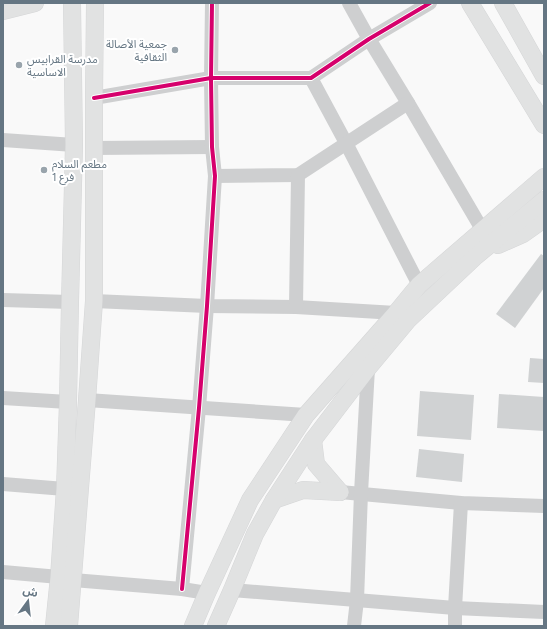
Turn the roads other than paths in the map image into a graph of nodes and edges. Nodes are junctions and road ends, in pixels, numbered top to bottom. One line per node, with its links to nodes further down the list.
1 (35, 3): 9 (main road)
2 (72, 3): 19 (main road)
3 (95, 3): 14 (main road)
4 (212, 3): 12 (street)
5 (349, 3): 10 (street)
6 (430, 3): 10 (street)
7 (470, 3): 16 (main road)
8 (503, 3): 11 (main road)
9 (3, 11)
10 (369, 39): 13 (street); 15 (street)
11 (544, 76)
12 (211, 78): 13 (street); 14 (street); 20 (street)
13 (311, 78): 18 (street)
14 (94, 98): 21 (main road)
15 (408, 103): 18 (street); 27 (street)
16 (544, 125)
17 (3, 140): 19 (street)
18 (346, 143): 22 (street); 29 (street)
19 (74, 145): 32 (main road)
20 (212, 147): 21 (street); 23 (street)
21 (94, 148): 31 (main road)
22 (298, 174): 23 (street); 34 (street)
23 (215, 176): 33 (street)
24 (544, 177): 27 (main road)
25 (544, 200): 28 (main road)
26 (544, 219): 28 (main road)
27 (483, 231): 29 (main road)
28 (476, 256): 36 (main road)
29 (419, 285): 35 (main road)
30 (3, 300): 32 (street)
31 (94, 301): 33 (street); 38 (main road)
32 (70, 302): 39 (main road)
33 (207, 306): 34 (street); 40 (street)
34 (296, 307): 35 (street)
35 (396, 314): 41 (main road)
36 (368, 368): 42 (main road); 46 (street)
37 (3, 398): 39 (street)
38 (87, 400): 40 (street); 51 (main road)
39 (68, 402): 44 (main road)
40 (199, 408): 41 (street); 52 (street)
41 (306, 415): 54 (main road)
42 (313, 440): 45 (main road); 47 (main road)
43 (3, 484): 44 (street)
44 (65, 489): 51 (main road)
45 (340, 492): 46 (street); 47 (main road)
46 (361, 494): 48 (street); 55 (street)
47 (274, 500): 53 (main road)
48 (462, 503): 49 (street); 56 (street)
49 (544, 506)
50 (3, 572): 51 (street)
51 (66, 578): 52 (street); 58 (main road); 59 (main road)
52 (182, 589): 54 (street)
53 (232, 590): 55 (street); 61 (main road)
54 (207, 593): 60 (main road)
55 (357, 600): 56 (street); 62 (street)
56 (455, 608): 57 (street); 63 (street)
57 (544, 612)
58 (54, 626)
59 (69, 626)
60 (193, 626)
61 (216, 626)
62 (354, 626)
63 (455, 626)

